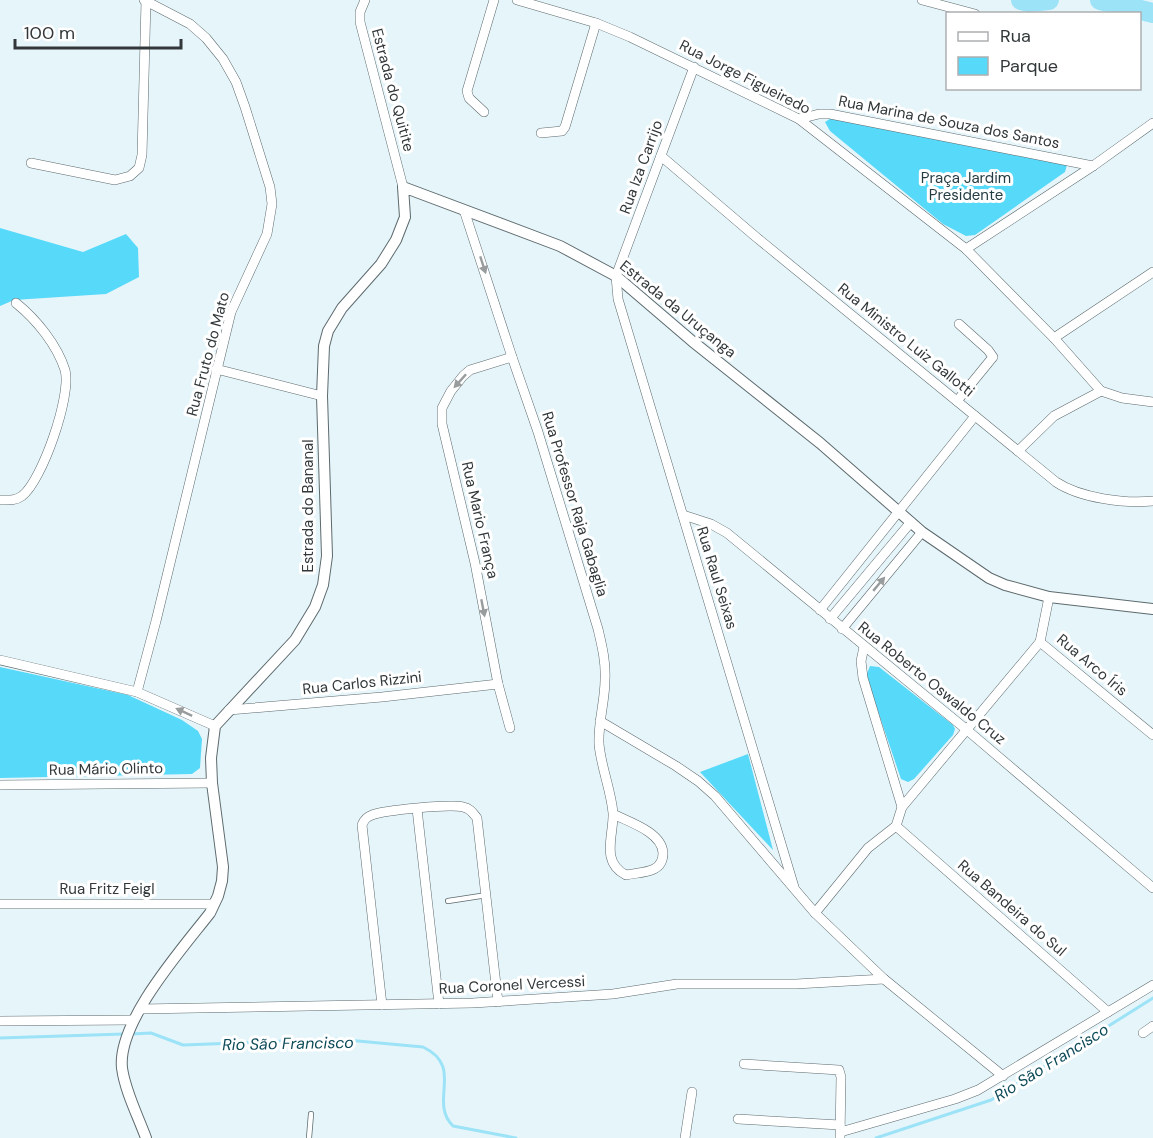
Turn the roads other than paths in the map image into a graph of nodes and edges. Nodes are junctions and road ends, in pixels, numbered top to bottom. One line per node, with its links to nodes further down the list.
1 (145, 0): 14 (street); 25 (street, Rua Fruto do Mato)
2 (365, 0): 16 (street, Estrada do Quitite)
3 (495, 0): 9 (street)
4 (517, 0): 7 (street, Rua Jorge Figueiredo)
5 (922, 0): 6 (street)
6 (967, 12)
7 (596, 23): 8 (street, Rua Jorge Figueiredo); 12 (street)
8 (694, 68): 10 (street, Rua Jorge Figueiredo); 13 (street, Rua Iza Carrijo)
9 (484, 112)
10 (800, 119): 15 (street, Rua Marina de Souza dos Santos); 18 (street, Rua Jorge Figueiredo)
11 (1153, 123): 15 (street)
12 (541, 133)
13 (661, 156): 20 (street, Rua Iza Carrijo); 28 (street, Rua Ministro Luiz Gallotti)
14 (31, 162)
15 (1093, 166): 18 (street)
16 (403, 187): 17 (street, Estrada da Uruçanga); 27 (street, Estrada do Bananal)
17 (464, 210): 20 (street, Estrada da Uruçanga); 24 (street, Rua Professor Raja Gabaglia, one-way to 24)
18 (966, 249): 23 (street, Rua Jorge Figueiredo)
19 (1153, 272): 23 (street)
20 (616, 276): 34 (street, Estrada da Uruçanga); 35 (street, Rua Raul Seixas)
21 (16, 303): 32 (street)
22 (959, 324): 28 (street)
23 (1054, 338): 26 (street, Rua Jorge Figueiredo)
24 (512, 357): 46 (street, Rua Mario França, one-way to 46); 49 (street, Rua Professor Raja Gabaglia)
25 (216, 369): 27 (street); 47 (street, Rua Fruto do Mato)
26 (1101, 391): 29 (street); 31 (street)
27 (322, 396): 48 (street, Estrada do Bananal)
28 (957, 401): 30 (street, Rua Ministro Luiz Gallotti)
29 (1153, 402)
30 (975, 416): 31 (street, Rua Ministro Luiz Gallotti); 34 (street)
31 (1018, 451): 33 (street, Rua Ministro Luiz Gallotti)
32 (0, 500)
33 (1153, 501)
34 (900, 512): 36 (street, Estrada da Uruçanga); 40 (street)
35 (683, 515): 40 (street, Rua Roberto Oswaldo Cruz); 60 (street, Rua Raul Seixas)
36 (911, 522): 37 (street, Estrada da Uruçanga); 41 (street)
37 (922, 532): 38 (street, Estrada da Uruçanga); 42 (street, one-way to 37)
38 (1049, 597): 39 (street, Estrada da Uruçanga); 43 (street)
39 (1153, 609)
40 (820, 610): 41 (street, Rua Roberto Oswaldo Cruz)
41 (830, 619): 42 (street, Rua Roberto Oswaldo Cruz)
42 (842, 629): 44 (street, Rua Roberto Oswaldo Cruz)
43 (1040, 642): 52 (street); 53 (street, Rua Arco Íris)
44 (864, 647): 52 (street, Rua Roberto Oswaldo Cruz); 56 (street)
45 (0, 660): 47 (street)
46 (498, 684): 48 (street, Rua Carlos Rizzini); 51 (street, Rua Mario França)
47 (137, 692): 50 (street, one-way to 47)
48 (229, 710): 50 (street, Estrada do Bananal)
49 (600, 721): 58 (street, Rua Professor Raja Gabaglia); 60 (street)
50 (215, 726): 54 (street)
51 (510, 728)
52 (967, 730): 56 (street); 61 (street, Rua Roberto Oswaldo Cruz)
53 (1153, 735)
54 (212, 783): 55 (street, Rua Mário Olinto); 65 (street)
55 (0, 785)
56 (902, 807): 59 (street)
57 (417, 808): 62 (street); 70 (street); 71 (street)
58 (613, 814): 58 (street, Rua Professor Raja Gabaglia)
59 (896, 826): 66 (street); 73 (street, Rua Bandeira do Sul)
60 (794, 887): 66 (street)
61 (1153, 888)
62 (487, 896): 63 (lane); 69 (street)
63 (448, 901)
64 (0, 904): 65 (street, Rua Fritz Feigl)
65 (214, 904): 72 (street)
66 (815, 913): 67 (street)
67 (884, 979): 69 (street, Rua Coronel Vercessi); 79 (street)
68 (1153, 985): 73 (street)
69 (498, 1002): 70 (street, Rua Coronel Vercessi)
70 (439, 1004): 71 (street, Rua Coronel Vercessi)
71 (382, 1005): 72 (street, Rua Coronel Vercessi)
72 (140, 1009): 75 (street)
73 (1108, 1012): 79 (street)
74 (0, 1021): 75 (street)
75 (132, 1023): 84 (street)
76 (1153, 1026): 77 (street)
77 (1143, 1033)
78 (744, 1064): 83 (street)
79 (1003, 1076): 83 (street)
80 (692, 1092): 86 (street)
81 (311, 1114): 85 (lane)
82 (738, 1119): 83 (street)
83 (841, 1132)
84 (146, 1138)
85 (309, 1138)
86 (685, 1138)

